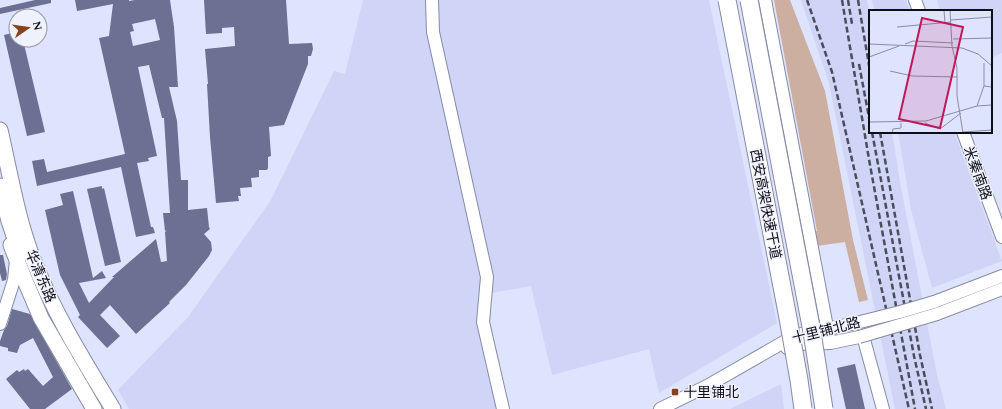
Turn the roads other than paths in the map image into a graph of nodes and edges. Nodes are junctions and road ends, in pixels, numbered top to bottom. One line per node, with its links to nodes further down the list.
1 (432, 0): 23 (street)
2 (727, 0): 26 (highway, 西安高架快速干道, bridge)
3 (749, 0): 27 (highway, 西安高架快速干道, bridge)
4 (764, 0): 16 (street)
5 (915, 0): 6 (street)
6 (919, 10)
7 (0, 130): 9 (main road, 华清东路)
8 (963, 133): 11 (street, 米秦南路)
9 (3, 186): 20 (main road, 华清东路); 21 (main road, 华清东路); 22 (main road)
10 (0, 208): 12 (main road)
11 (1001, 233)
12 (16, 258): 15 (street); 19 (main road)
13 (1002, 276): 16 (street, 十里铺北路, bridge)
14 (1002, 289): 17 (street, 十里铺北路, bridge)
15 (0, 324)
16 (828, 329): 18 (street); 24 (street, 十里铺北路)
17 (861, 336): 18 (street, 十里铺北路); 28 (street)
18 (830, 343): 25 (street, 十里铺北路)
19 (94, 409)
20 (103, 409)
21 (113, 409)
22 (122, 409)
23 (503, 409)
24 (660, 409)
25 (677, 409)
26 (803, 409)
27 (824, 409)
28 (883, 409)

